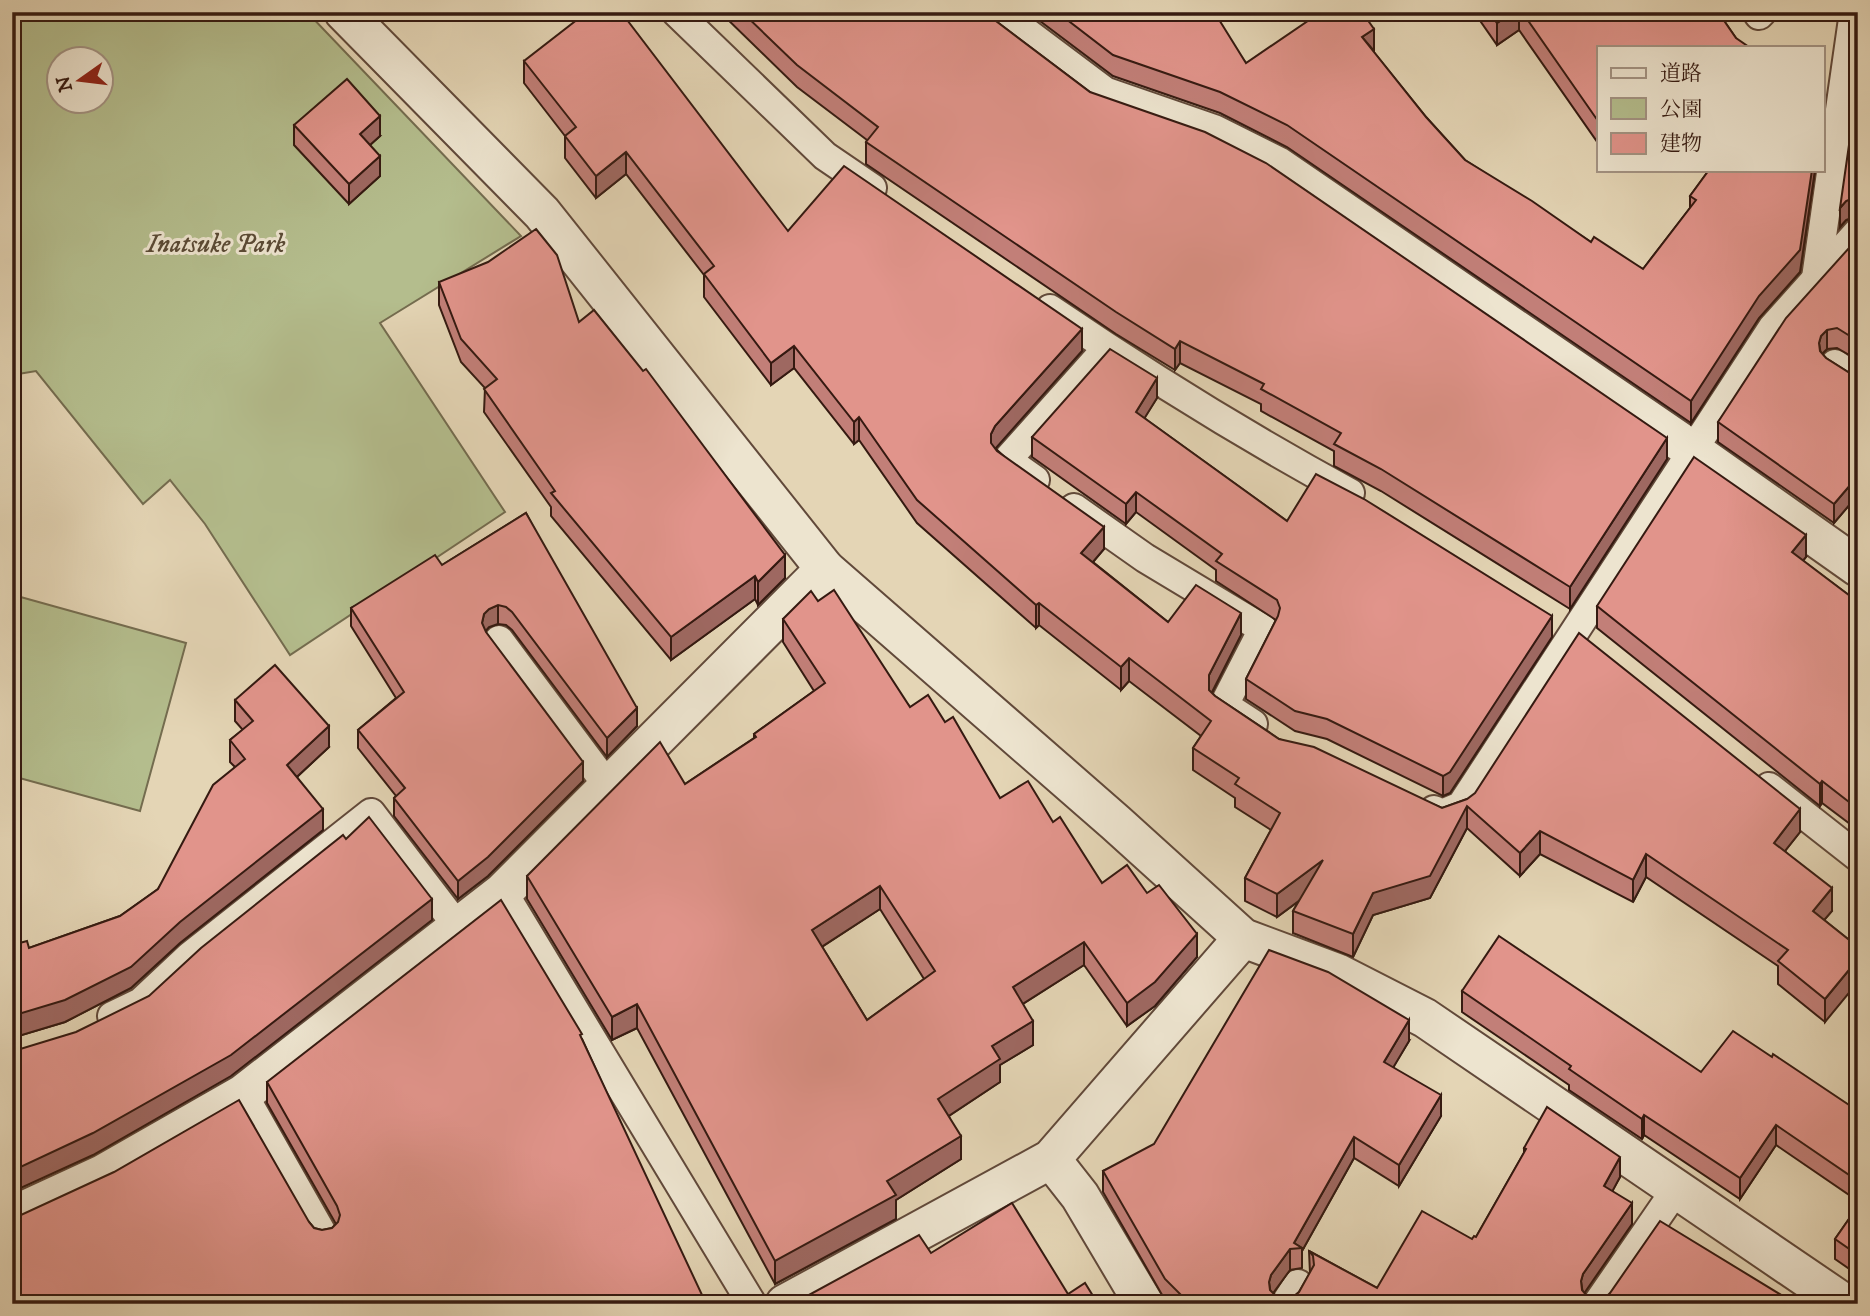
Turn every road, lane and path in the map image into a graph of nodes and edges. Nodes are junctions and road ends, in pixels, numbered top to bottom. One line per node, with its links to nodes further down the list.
1 (344, 12): 15 (street)
2 (677, 12): 5 (lane)
3 (991, 12): 12 (street)
4 (1854, 12): 7 (lane)
5 (893, 202)
6 (1858, 232): 7 (lane)
7 (1816, 278): 12 (lane)
8 (1029, 294): 9 (lane)
9 (1107, 348): 13 (lane); 19 (lane)
10 (1835, 364): 11 (lane)
11 (1858, 380)
12 (1692, 450): 14 (street); 18 (lane)
13 (1372, 505)
14 (1858, 567)
15 (825, 569): 21 (street); 26 (street)
16 (1550, 616): 18 (lane)
17 (499, 640): 21 (lane)
18 (1585, 640): 22 (lane)
19 (1277, 740)
20 (1749, 770): 23 (lane)
21 (608, 786): 24 (street)
22 (1405, 796)
23 (1858, 857)
24 (503, 892): 25 (street); 33 (lane)
25 (458, 927): 27 (lane); 28 (street)
26 (1243, 938): 29 (street); 30 (street)
27 (94, 1025)
28 (243, 1094): 31 (street); 32 (lane)
29 (1051, 1159): 34 (street); 35 (street)
30 (1677, 1188): 36 (lane); 37 (street)
31 (13, 1212)
32 (323, 1235)
33 (752, 1304)
34 (785, 1304)
35 (1144, 1304)
36 (1597, 1304)
37 (1845, 1304)

